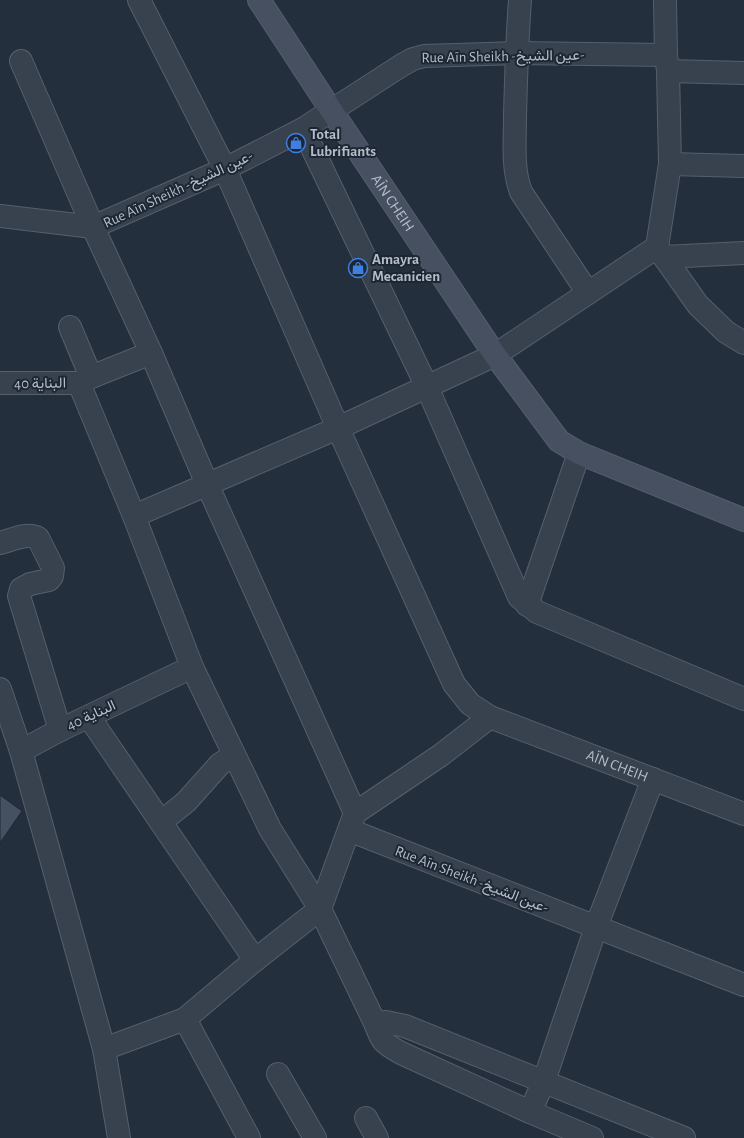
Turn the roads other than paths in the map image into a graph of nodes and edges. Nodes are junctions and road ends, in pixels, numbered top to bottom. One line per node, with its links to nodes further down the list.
1 (139, 0): 13 (street, AÏN CHEIH)
2 (259, 0): 9 (street)
3 (520, 0): 5 (street)
4 (665, 0): 7 (street)
5 (516, 53): 7 (street, Rue Aïn Sheikh -عين الشيخ-); 9 (street, Rue Aïn Sheikh -عين الشيخ-); 18 (street)
6 (21, 61): 15 (street)
7 (667, 63): 8 (street, Rue Aïn Sheikh -عين الشيخ-); 11 (street)
8 (744, 73)
9 (331, 110): 10 (street, Rue Aïn Sheikh -عين الشيخ-); 22 (street, AÏN CHEIH)
10 (303, 129): 13 (street, Rue Aïn Sheikh -عين الشيخ-); 25 (street)
11 (670, 164): 12 (street); 16 (street)
12 (744, 166)
13 (225, 169): 15 (street, Rue Aïn Sheikh -عين الشيخ-); 26 (street, AÏN CHEIH)
14 (0, 216): 15 (street, Rue Aïn Sheikh -عين الشيخ-)
15 (93, 227): 21 (street)
16 (660, 252): 17 (street); 18 (street); 20 (street)
17 (744, 253)
18 (588, 293): 22 (street)
19 (70, 327): 23 (street)
20 (744, 343)
21 (151, 353): 23 (street, البناية 40); 28 (street)
22 (495, 355): 25 (street); 27 (street, AÏN CHEIH)
23 (85, 380): 24 (street, البناية 40); 29 (street, البناية 40)
24 (0, 383)
25 (427, 388): 26 (street); 32 (street)
26 (338, 428): 28 (street); 37 (street, AÏN CHEIH)
27 (579, 452): 30 (street, AÏN CHEIH); 32 (street)
28 (207, 484): 29 (street); 44 (street)
29 (134, 516): 33 (street, البناية 40)
30 (744, 520)
31 (0, 543): 38 (street, البناية 40)
32 (527, 605): 35 (street)
33 (192, 666): 36 (street, البناية 40); 40 (street)
34 (0, 689): 39 (street)
35 (744, 699)
36 (89, 717): 38 (street, البناية 40); 43 (street)
37 (490, 717): 41 (street, AÏN CHEIH); 44 (street)
38 (60, 730): 39 (street)
39 (21, 751): 51 (street)
40 (234, 755): 43 (street); 45 (street)
41 (653, 779): 42 (street, AÏN CHEIH); 46 (street)
42 (744, 814)
43 (161, 822): 47 (street)
44 (352, 822): 45 (street); 46 (street, Rue Aïn Sheikh -عين الشيخ-)
45 (320, 909): 47 (street); 50 (street)
46 (596, 927): 48 (street, Rue Aïn Sheikh -عين الشيخ-); 53 (street)
47 (254, 960): 49 (street)
48 (744, 985)
49 (185, 1019): 51 (street); 57 (street)
50 (375, 1023): 53 (street); 54 (street)
51 (104, 1050): 56 (street)
52 (278, 1074): 58 (street)
53 (544, 1081): 54 (street); 61 (street)
54 (530, 1112): 60 (street)
55 (366, 1118): 59 (street)
56 (120, 1138)
57 (249, 1138)
58 (315, 1138)
59 (377, 1138)
60 (592, 1138)
61 (684, 1138)

